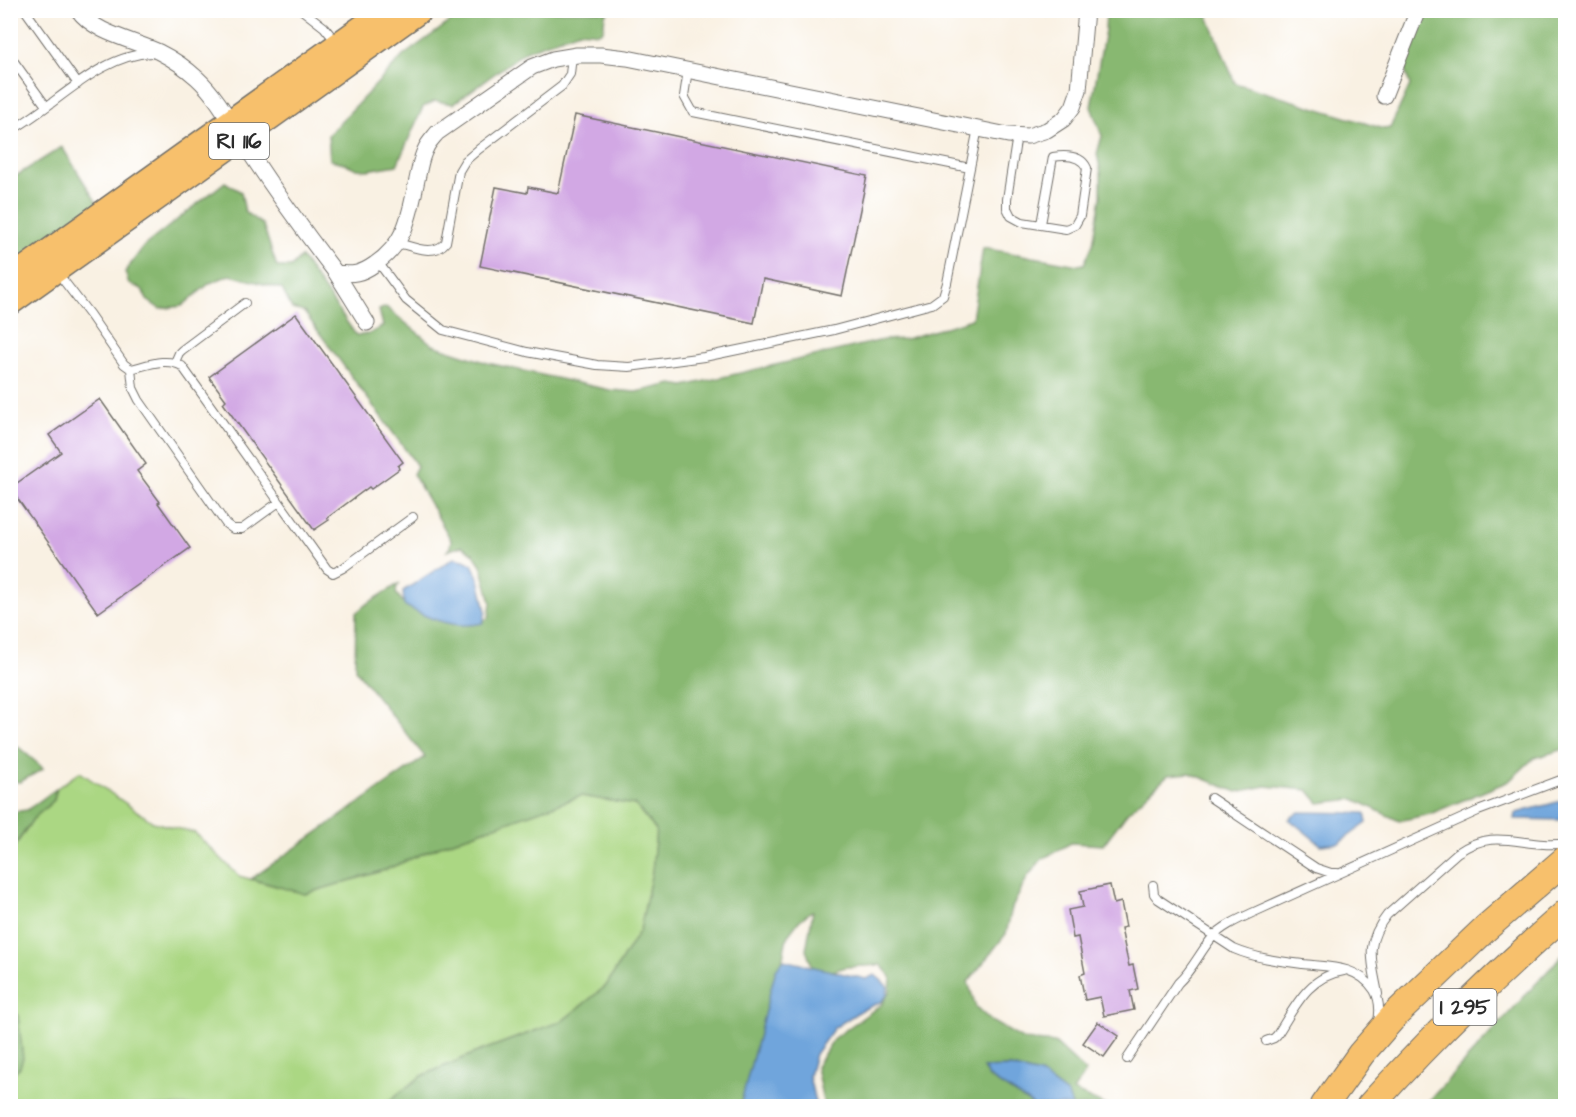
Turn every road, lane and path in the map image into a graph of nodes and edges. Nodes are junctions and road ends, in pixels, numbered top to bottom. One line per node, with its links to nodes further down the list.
1 (25, 10): 13 (lane)
2 (78, 10): 9 (street)
3 (302, 10): 8 (lane)
4 (385, 10): 8 (main road, RI 116)
5 (422, 10): 18 (main road, RI 116)
6 (1086, 10): 19 (street)
7 (1418, 10): 14 (street)
8 (338, 44): 18 (main road, RI 116)
9 (160, 52): 13 (lane); 18 (street)
10 (10, 56): 15 (lane)
11 (572, 56): 12 (street); 22 (street); 22 (lane)
12 (688, 70): 17 (street); 20 (lane)
13 (78, 84): 15 (lane)
14 (1384, 96)
15 (46, 106): 16 (lane)
16 (12, 128)
17 (978, 129): 19 (street); 20 (lane)
18 (236, 130): 23 (main road, RI 116); 25 (street)
19 (1017, 135): 21 (lane)
20 (970, 168): 24 (lane)
21 (1041, 224): 21 (lane)
22 (398, 243): 24 (street)
23 (50, 262): 26 (main road, RI 116); 28 (main road, RI 116); 31 (lane)
24 (378, 262): 25 (street)
25 (336, 273): 29 (street)
26 (10, 278)
27 (245, 303): 30 (lane)
28 (10, 304)
29 (367, 323)
30 (175, 362): 31 (lane); 32 (lane)
31 (131, 369): 32 (lane)
32 (279, 502): 33 (lane)
33 (413, 518)
34 (1566, 778): 38 (lane)
35 (1211, 798): 38 (lane)
36 (1566, 843): 43 (lane)
37 (1566, 859): 45 (highway)
38 (1344, 872): 41 (lane)
39 (1153, 885): 41 (lane)
40 (1566, 913): 48 (highway, I 295)
41 (1213, 936): 42 (lane); 46 (lane)
42 (1350, 970): 43 (lane); 44 (lane)
43 (1379, 1000): 45 (lane)
44 (1266, 1041)
45 (1361, 1054): 47 (highway)
46 (1127, 1059)
47 (1324, 1107)
48 (1370, 1107)

